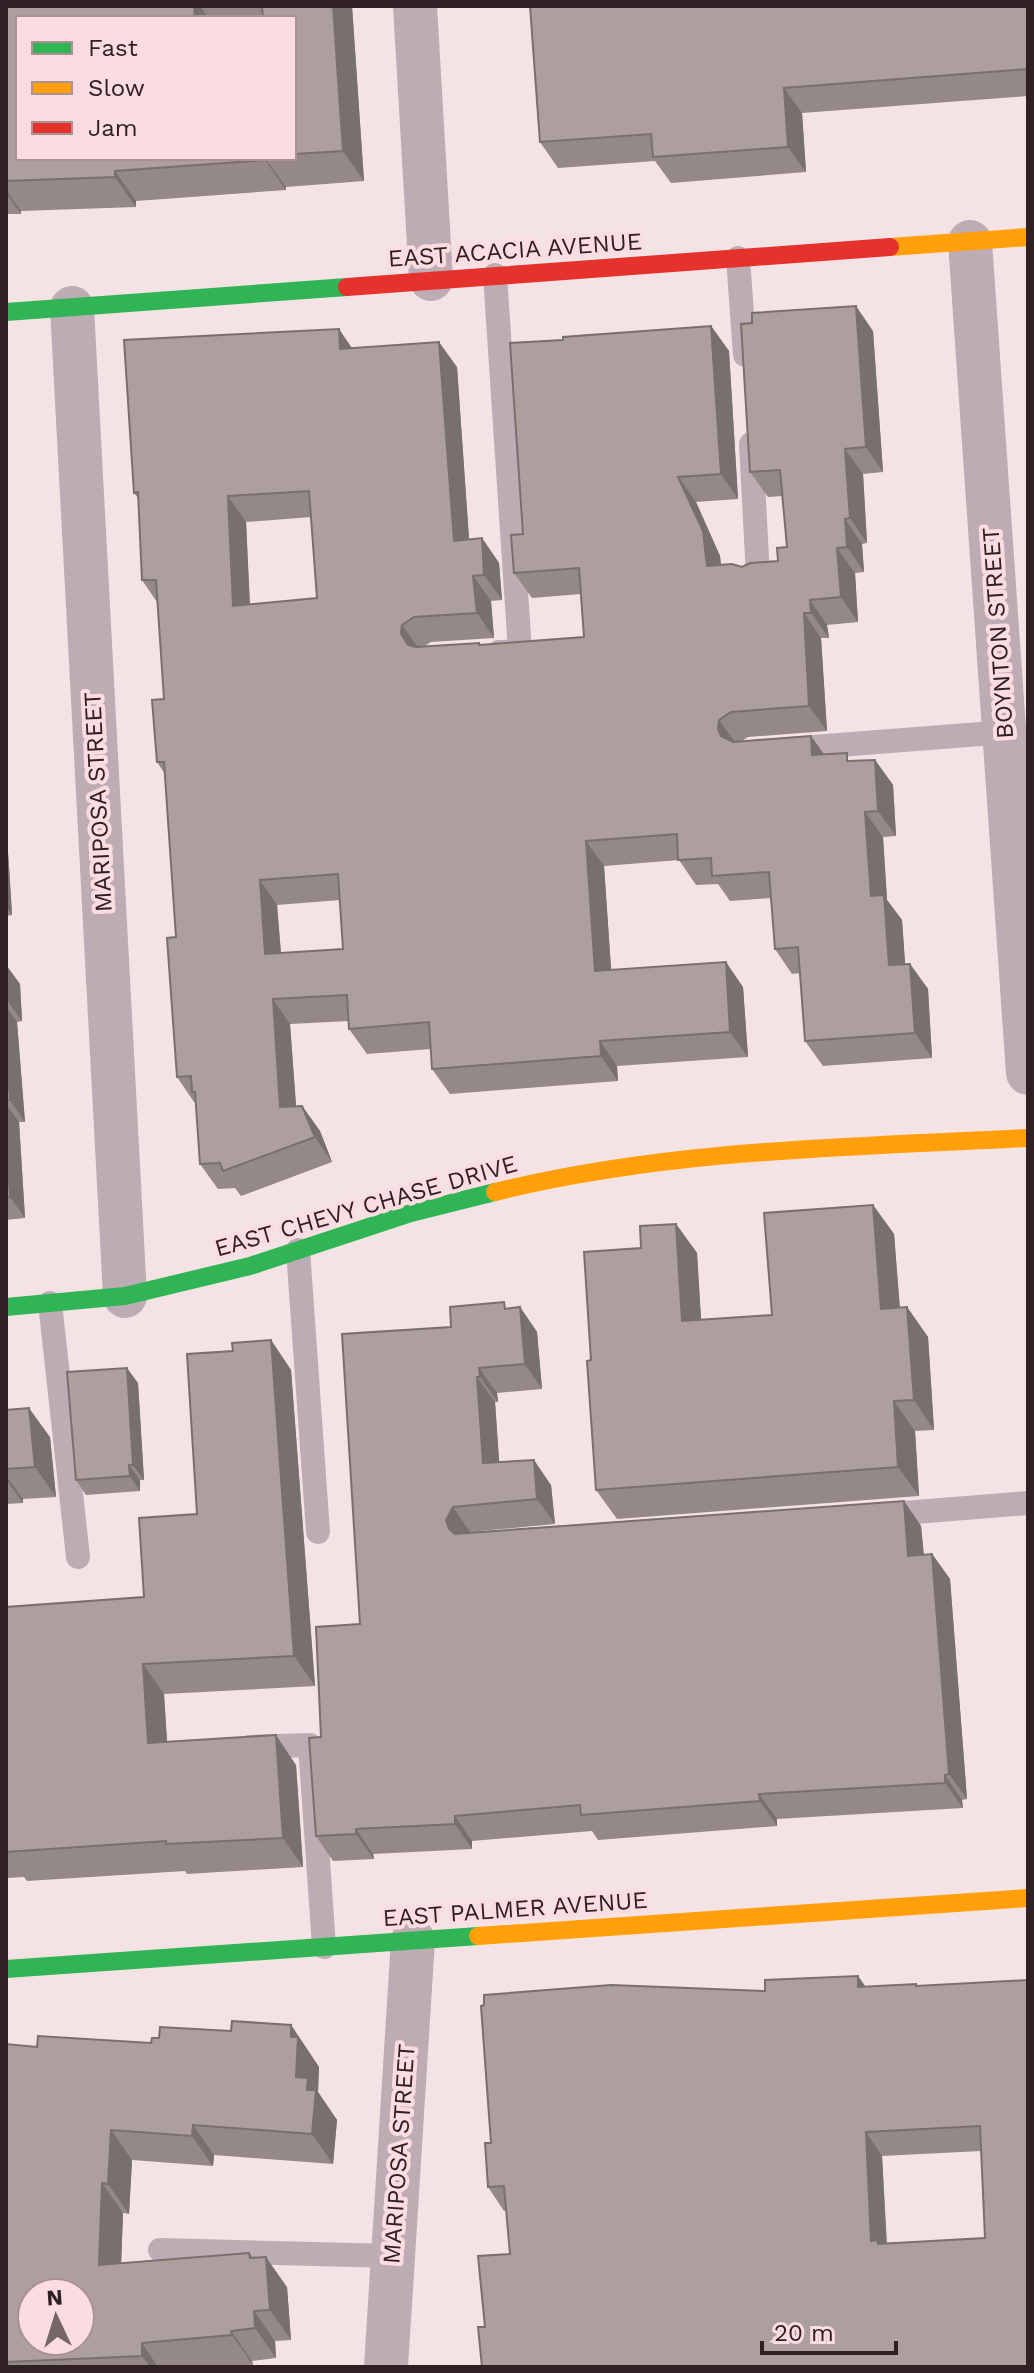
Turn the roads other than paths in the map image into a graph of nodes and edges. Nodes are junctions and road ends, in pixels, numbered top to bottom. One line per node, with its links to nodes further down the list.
1 (415, 6): 6 (street)
2 (1028, 237): 3 (street, EAST ACACIA AVENUE)
3 (970, 242): 4 (street, EAST ACACIA AVENUE); 14 (street, BOYNTON STREET)
4 (738, 258): 5 (street, EAST ACACIA AVENUE); 9 (lane)
5 (495, 275): 6 (street, EAST ACACIA AVENUE); 12 (lane)
6 (431, 279): 7 (street, EAST ACACIA AVENUE)
7 (72, 308): 8 (street, EAST ACACIA AVENUE); 18 (street, MARIPOSA STREET)
8 (6, 312)
9 (746, 377)
10 (749, 424): 11 (lane)
11 (758, 577)
12 (477, 654)
13 (766, 750): 14 (lane)
14 (1014, 754): 15 (street, BOYNTON STREET)
15 (1028, 1073)
16 (1028, 1138): 17 (street, EAST CHEVY CHASE DRIVE)
17 (298, 1250): 18 (street, EAST CHEVY CHASE DRIVE); 23 (lane)
18 (125, 1296): 19 (street, EAST CHEVY CHASE DRIVE)
19 (50, 1303): 20 (street, EAST CHEVY CHASE DRIVE); 24 (lane)
20 (6, 1307)
21 (1028, 1503): 22 (lane)
22 (858, 1516)
23 (318, 1532)
24 (78, 1557)
25 (234, 1747): 28 (lane)
26 (1028, 1898): 27 (street, EAST PALMER AVENUE)
27 (413, 1940): 28 (street, EAST PALMER AVENUE); 31 (street, MARIPOSA STREET)
28 (324, 1947): 29 (street, EAST PALMER AVENUE)
29 (6, 1969)
30 (160, 2250): 31 (lane)
31 (393, 2256): 32 (street, MARIPOSA STREET)
32 (386, 2367)

